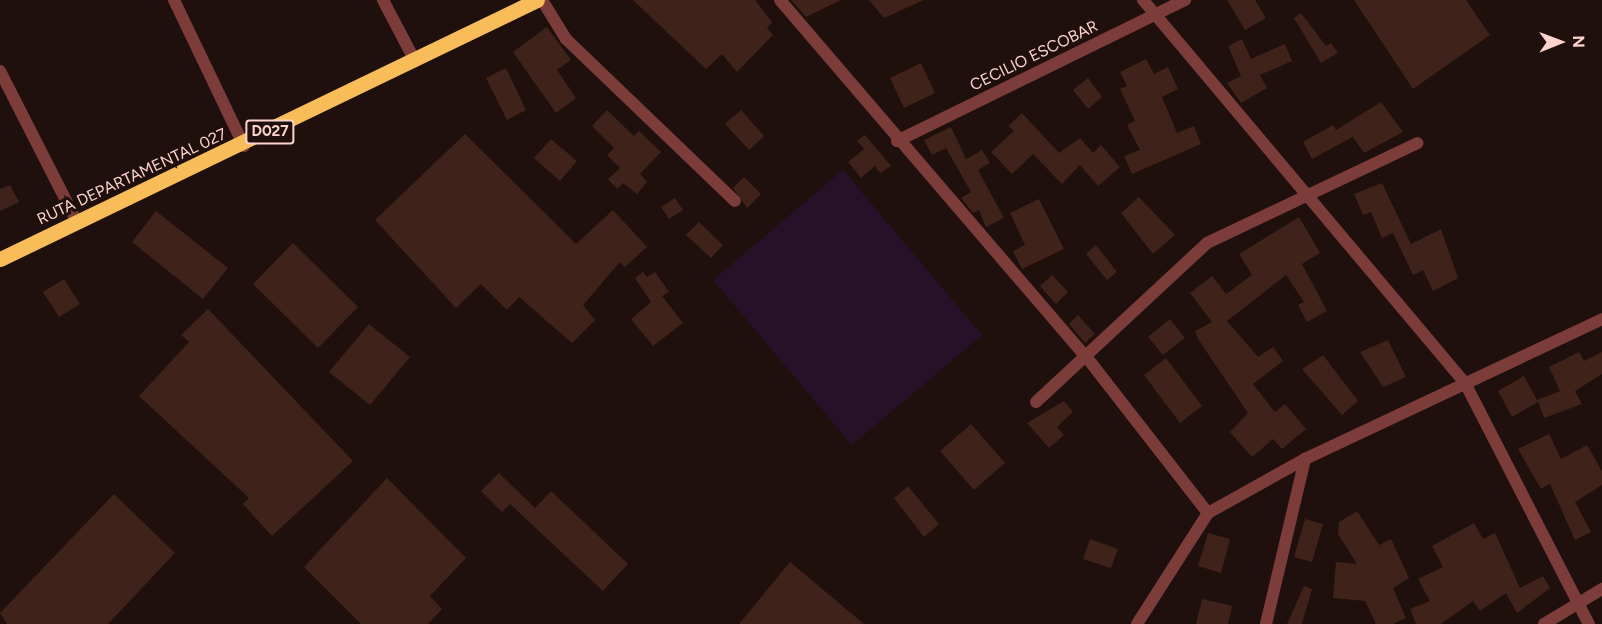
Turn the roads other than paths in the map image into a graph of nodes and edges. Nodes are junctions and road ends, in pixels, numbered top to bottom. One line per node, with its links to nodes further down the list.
1 (174, 0): 12 (street)
2 (383, 0): 8 (street)
3 (540, 0): 8 (main road, RUTA DEPARTAMENTAL 027 / D027); 14 (street)
4 (780, 0): 10 (street)
5 (1143, 0): 7 (street)
6 (1185, 0): 7 (street, CECILIO ESCOBAR)
7 (1155, 15): 10 (street, CECILIO ESCOBAR); 13 (street)
8 (415, 61): 12 (main road, RUTA DEPARTAMENTAL 027 / D027)
9 (0, 71): 15 (street)
10 (897, 141): 18 (street)
11 (1418, 143): 13 (street)
12 (244, 146): 15 (main road, RUTA DEPARTAMENTAL 027 / D027)
13 (1306, 195): 18 (street); 19 (street)
14 (735, 201)
15 (77, 222): 16 (main road, RUTA DEPARTAMENTAL 027 / D027)
16 (0, 258)
17 (1602, 319): 19 (street)
18 (1088, 359): 20 (street); 22 (street)
19 (1466, 383): 21 (street); 24 (street)
20 (1036, 402)
21 (1305, 459): 22 (street); 26 (street)
22 (1208, 513): 25 (street)
23 (1602, 589): 24 (street)
24 (1580, 603): 27 (street); 28 (street)
25 (1137, 624)
26 (1266, 624)
27 (1544, 624)
28 (1589, 624)

